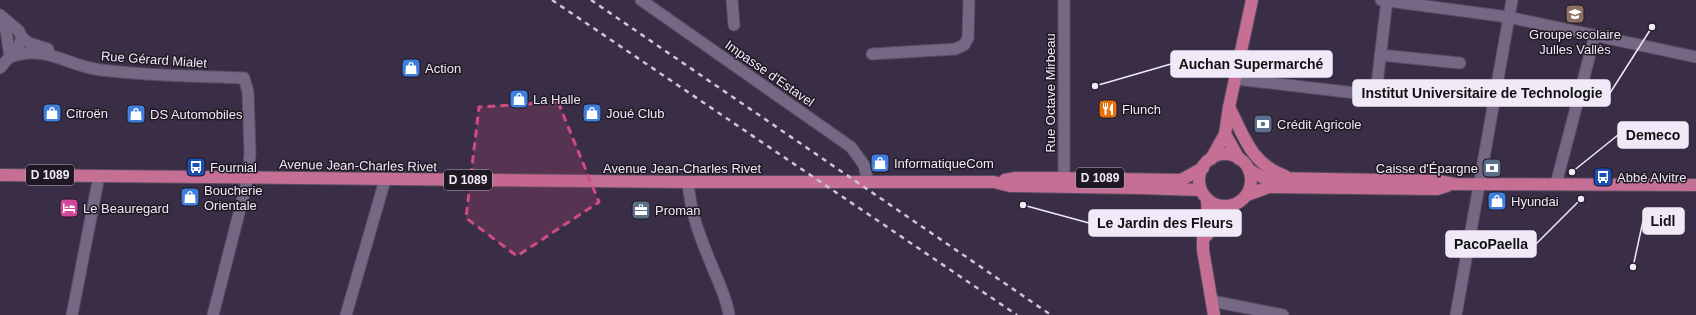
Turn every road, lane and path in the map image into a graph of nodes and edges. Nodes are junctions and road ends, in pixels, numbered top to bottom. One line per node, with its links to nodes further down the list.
1 (641, 0): 33 (street, Impasse d'Estavel)
2 (732, 0): 10 (street)
3 (969, 0): 14 (street)
4 (1064, 0): 34 (street, Rue Octave Mirbeau)
5 (1252, 0): 21 (main road)
6 (1385, 0): 9 (street); 15 (street)
7 (1512, 0): 9 (street)
8 (0, 15): 11 (street)
9 (1508, 17): 12 (street); 36 (street)
10 (734, 25)
11 (10, 28): 13 (street); 16 (street)
12 (1595, 35): 17 (street); 37 (street)
13 (25, 41): 16 (street); 18 (street, Rue Gérard Mialet)
14 (872, 54)
15 (1380, 54): 19 (street); 21 (street)
16 (10, 57): 18 (street, Rue Gérard Mialet); 20 (street)
17 (1696, 57)
18 (64, 59): 29 (street, Rue Gérard Mialet)
19 (1460, 63)
20 (0, 68)
21 (1235, 79): 22 (main road)
22 (1229, 107): 23 (main road); 30 (main road)
23 (1225, 134): 24 (main road); 25 (main road)
24 (1240, 158): 25 (main road); 26 (main road)
25 (1207, 163): 34 (main road, D 1089); 39 (main road)
26 (1249, 170): 30 (main road); 40 (main road)
27 (0, 175): 28 (main road, Avenue Jean-Charles Rivet / D 1089)
28 (99, 176): 29 (main road, Avenue Jean-Charles Rivet / D 1089); 44 (street)
29 (248, 178): 31 (main road, Avenue Jean-Charles Rivet / D 1089); 45 (street)
30 (1294, 179): 35 (main road)
31 (385, 180): 32 (main road, Avenue Jean-Charles Rivet / D 1089); 46 (street)
32 (688, 182): 33 (main road, Avenue Jean-Charles Rivet / D 1089); 47 (street)
33 (868, 182): 34 (main road, D 1089)
34 (1064, 182): 39 (main road, D 1089)
35 (1454, 184): 36 (main road); 40 (main road)
36 (1480, 184): 37 (main road); 50 (street)
37 (1556, 184): 38 (main road)
38 (1696, 185)
39 (1204, 195): 41 (main road); 42 (main road)
40 (1247, 195): 41 (main road)
41 (1232, 205): 42 (main road)
42 (1202, 242): 43 (main road)
43 (1212, 301): 48 (main road); 49 (street)
44 (72, 315)
45 (213, 315)
46 (346, 315)
47 (729, 315)
48 (1214, 315)
49 (1283, 315)
50 (1456, 315)

